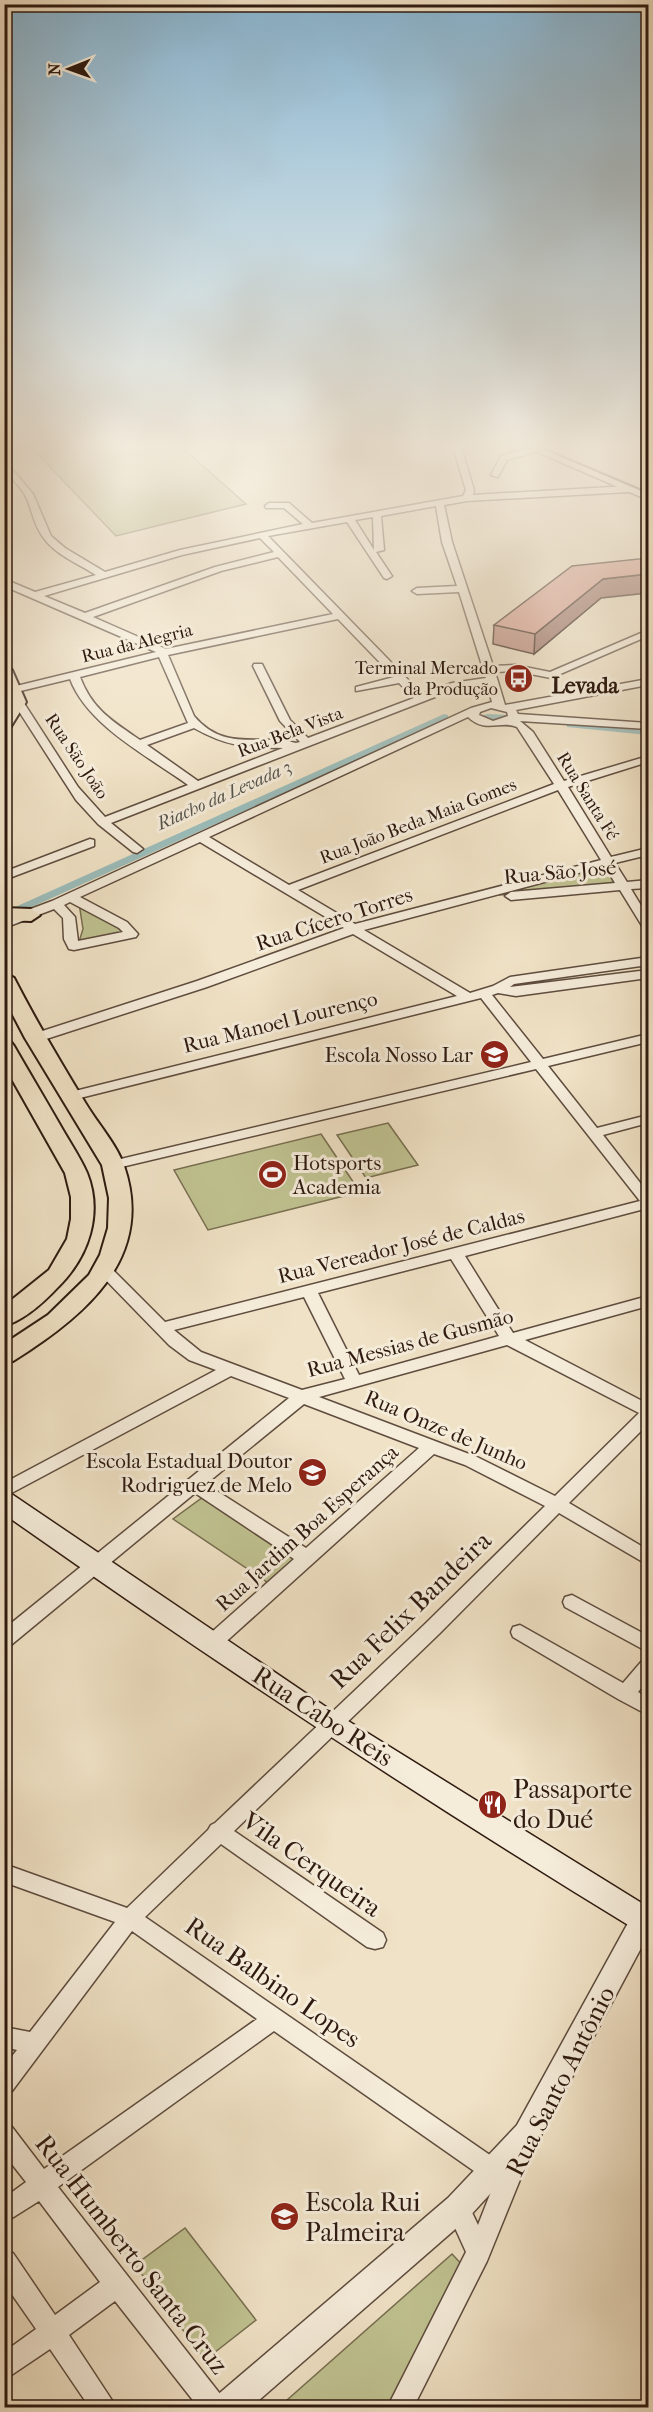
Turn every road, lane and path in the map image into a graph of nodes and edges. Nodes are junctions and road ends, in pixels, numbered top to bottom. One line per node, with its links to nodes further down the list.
1 (73, 557): 7 (street)
2 (168, 557): 7 (street)
3 (269, 557): 13 (street)
4 (281, 557): 14 (street)
5 (374, 557): 8 (street)
6 (452, 557): 10 (street)
7 (103, 575): 12 (street)
8 (387, 576)
9 (4, 582): 12 (street)
10 (462, 589): 11 (street); 19 (street)
11 (417, 591)
12 (36, 596): 13 (street)
13 (87, 616): 16 (street)
14 (339, 616): 16 (street, Rua da Alegria); 21 (street)
15 (648, 633): 19 (street, Rua Bela Vista)
16 (163, 652): 20 (street, Rua da Alegria); 30 (street)
17 (258, 666): 35 (street)
18 (4, 670): 24 (main road)
19 (491, 674): 25 (street, Rua Bela Vista); 26 (street)
20 (74, 675): 24 (street, Rua da Alegria); 36 (street)
21 (401, 679): 23 (street); 25 (street)
22 (648, 682): 26 (street)
23 (360, 689)
24 (11, 693): 31 (main road); 40 (street, Rua São João)
25 (420, 698): 35 (street, Rua Bela Vista)
26 (503, 707): 27 (street); 28 (street, Rua Santa Fé)
27 (475, 710): 29 (street); 33 (street)
28 (516, 721): 29 (street); 32 (street); 34 (street); 39 (street, Rua Santa Fé)
29 (486, 723): 33 (street)
30 (195, 724): 35 (street); 36 (street)
31 (4, 725)
32 (648, 726)
33 (435, 728): 41 (street)
34 (648, 736)
35 (303, 743): 38 (street, Rua Bela Vista)
36 (139, 744): 38 (street)
37 (648, 759): 39 (street, Rua João Beda Maia Gomes)
38 (196, 785): 40 (street, Rua Bela Vista)
39 (559, 786): 45 (street, Rua Santa Fé); 49 (street, Rua João Beda Maia Gomes)
40 (102, 822): 43 (street, Rua São João)
41 (201, 837): 49 (street); 50 (street)
42 (90, 843): 46 (street)
43 (137, 849)
44 (648, 850): 45 (street, Rua Cícero Torres)
45 (609, 862): 48 (street, Rua Santa Fé); 51 (street, Rua Cícero Torres)
46 (4, 876)
47 (648, 884): 48 (street, Rua São José)
48 (623, 887): 51 (street, Rua São José); 56 (street, Rua Santa Fé)
49 (290, 889): 57 (street)
50 (70, 897): 52 (street); 52 (street)
51 (474, 899): 57 (street, Rua Cícero Torres)
52 (56, 904): 53 (street)
53 (36, 913): 54 (main road); 55 (street); 58 (street)
54 (4, 914)
55 (4, 924)
56 (648, 926)
57 (356, 928): 63 (street); 64 (street, Rua Cícero Torres)
58 (4, 934)
59 (648, 962): 62 (street, Rua Manoel Lourenço)
60 (648, 974): 62 (street, Rua Manoel Lourenço)
61 (4, 978): 64 (main road)
62 (491, 991): 63 (street, Rua Manoel Lourenço); 67 (street)
63 (468, 997): 68 (street, Rua Manoel Lourenço)
64 (35, 1038): 68 (main road)
65 (648, 1038): 67 (street)
66 (4, 1046): 70 (main road)
67 (540, 1064): 71 (street); 72 (street)
68 (82, 1112): 70 (main road); 72 (main road)
69 (648, 1119): 71 (street)
70 (51, 1128): 78 (main road)
71 (594, 1133): 73 (street)
72 (113, 1165): 75 (main road)
73 (648, 1203): 74 (street, Rua Vereador José de Caldas)
74 (456, 1254): 76 (street, Rua Vereador José de Caldas); 80 (street)
75 (104, 1270): 79 (street, Rua Onze de Junho); 81 (main road)
76 (309, 1291): 79 (street, Rua Vereador José de Caldas); 83 (street)
77 (648, 1301): 80 (street, Rua Messias de Gusmão)
78 (4, 1318)
79 (163, 1328): 82 (street, Rua Onze de Junho)
80 (509, 1339): 83 (street, Rua Messias de Gusmão); 85 (street)
81 (4, 1355)
82 (229, 1370): 84 (street, Rua Onze de Junho); 88 (street)
83 (355, 1383): 84 (street, Rua Messias de Gusmão)
84 (302, 1396): 86 (street, Rua Onze de Junho); 87 (street, Rua Messias de Gusmão)
85 (648, 1413): 90 (street, Rua Felix Bandeira)
86 (432, 1446): 90 (street, Rua Onze de Junho); 91 (street, Rua Jardim Boa Esperança)
87 (193, 1484): 91 (street); 93 (street, Rua Messias de Gusmão)
88 (4, 1491)
89 (4, 1502): 93 (main road, Rua Cabo Reis)
90 (559, 1505): 92 (street, Rua Onze de Junho); 102 (street, Rua Felix Bandeira)
91 (307, 1558): 97 (street, Rua Jardim Boa Esperança)
92 (648, 1558)
93 (96, 1566): 96 (street, Rua Messias de Gusmão); 97 (main road, Rua Cabo Reis)
94 (572, 1602): 98 (street)
95 (520, 1632): 100 (street)
96 (4, 1640)
97 (213, 1643): 102 (main road, Rua Cabo Reis)
98 (648, 1645)
99 (648, 1667): 100 (street)
100 (625, 1694): 101 (street)
101 (648, 1707)
102 (331, 1723): 103 (street, Rua Felix Bandeira); 106 (main road, Rua Cabo Reis)
103 (218, 1831): 105 (street, Rua Felix Bandeira); 107 (street, Vila Cerqueira)
104 (4, 1873): 105 (street, Rua Balbino Lopes)
105 (130, 1918): 108 (street, Rua Balbino Lopes); 110 (street, Rua Felix Bandeira)
106 (647, 1918): 112 (street, Rua Santo Antônio)
107 (375, 1940)
108 (275, 2018): 114 (street, Rua Balbino Lopes); 115 (street)
109 (4, 2037): 110 (street)
110 (36, 2043): 111 (street, Rua Felix Bandeira)
111 (4, 2084)
112 (527, 2134): 114 (street); 118 (street, Rua Santo Antônio)
113 (4, 2135): 115 (street, Rua Humberto Santa Cruz)
114 (492, 2170): 116 (street)
115 (40, 2184): 117 (street); 120 (street, Rua Humberto Santa Cruz)
116 (458, 2208): 118 (street); 125 (street)
117 (4, 2212)
118 (478, 2253): 126 (street, Rua Santo Antônio)
119 (4, 2261): 121 (street)
120 (117, 2284): 121 (street); 124 (street, Rua Humberto Santa Cruz)
121 (54, 2331): 122 (street); 123 (street)
122 (4, 2368)
123 (105, 2408)
124 (216, 2408)
125 (226, 2408)
126 (399, 2408)

